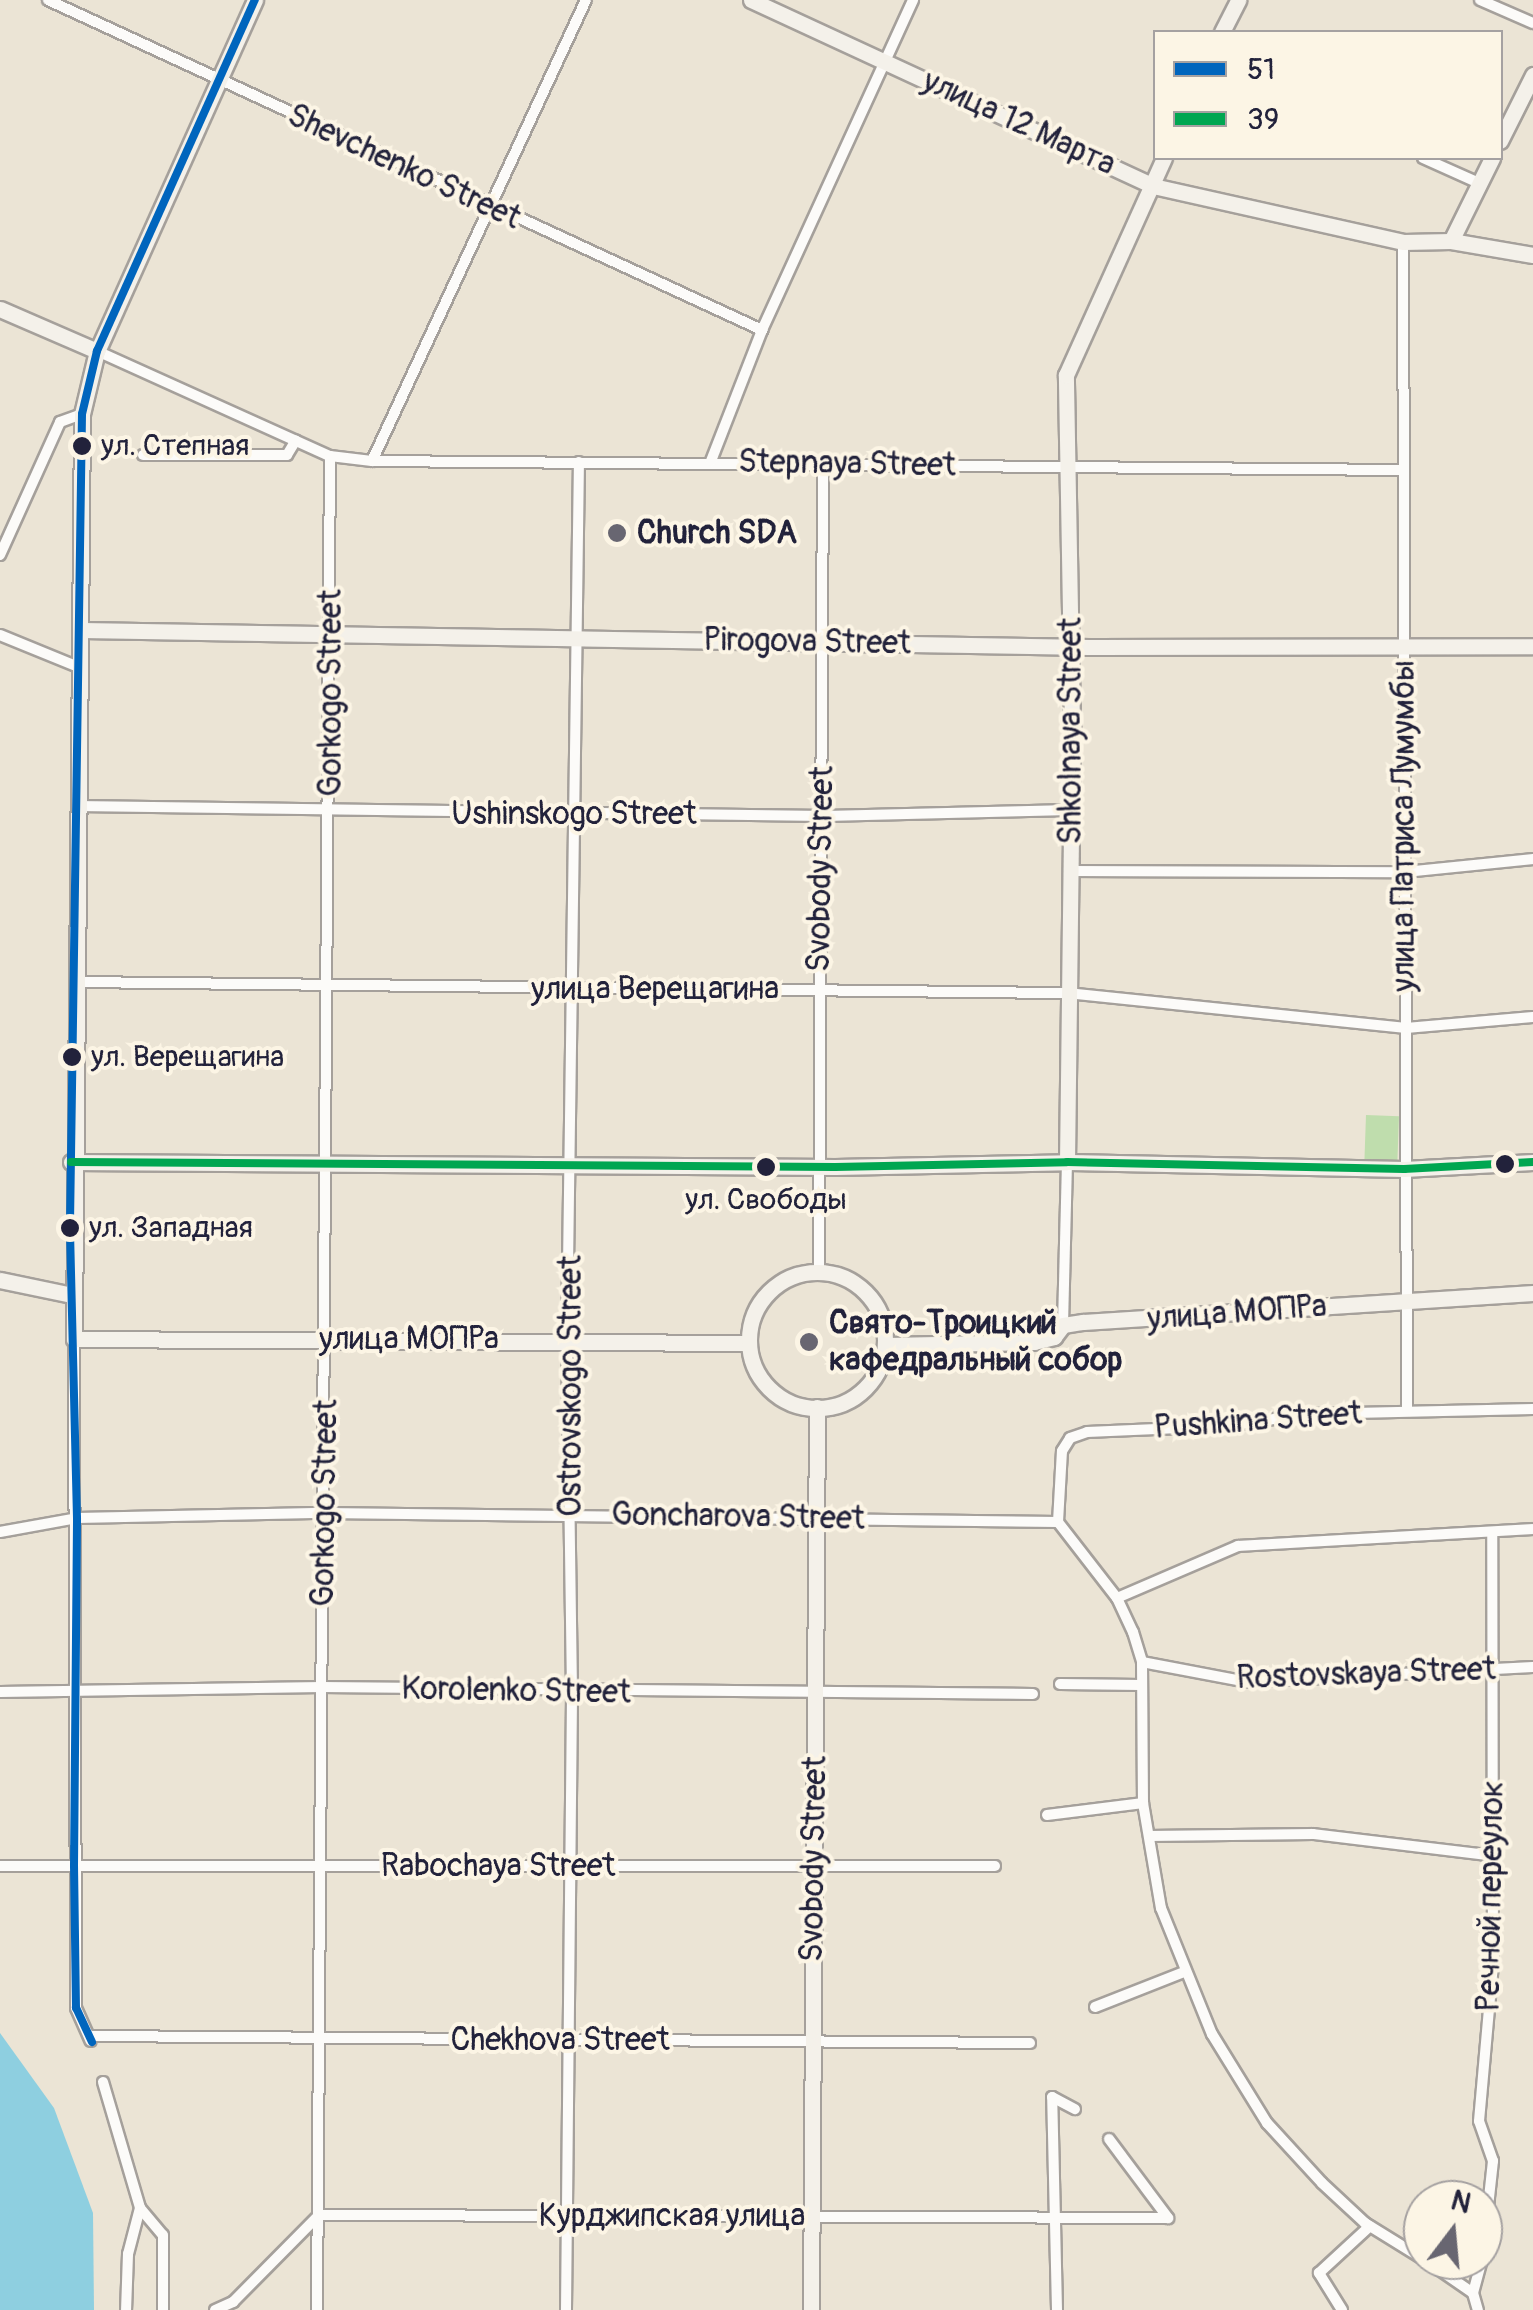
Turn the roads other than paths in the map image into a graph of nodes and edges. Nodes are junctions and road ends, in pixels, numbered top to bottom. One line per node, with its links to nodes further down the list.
1 (48, 0): 12 (street, Shevchenko Street)
2 (255, 0): 12 (street)
3 (586, 0): 19 (street)
4 (751, 0): 10 (street, улица 12 Марта)
5 (913, 0): 10 (street)
6 (1238, 0): 9 (street)
7 (1480, 0): 8 (street)
8 (1533, 23)
9 (1223, 30)
10 (884, 61): 18 (street, улица 12 Марта); 24 (street)
11 (1533, 75): 13 (street)
12 (218, 81): 19 (street, Shevchenko Street); 25 (street)
13 (1503, 135)
14 (1163, 160): 18 (street, Shkolnaya Street)
15 (1428, 160): 17 (street)
16 (1491, 160): 17 (street)
17 (1480, 183): 20 (street)
18 (1153, 186): 21 (street, улица 12 Марта); 34 (street, Shkolnaya Street)
19 (490, 208): 24 (street, Shevchenko Street); 30 (street)
20 (1451, 241): 21 (street, улица 12 Марта); 22 (street, улица 12 Марта)
21 (1404, 242): 35 (street, улица Патриса Лумумбы)
22 (1533, 254)
23 (0, 308): 25 (street, Stepnaya Street)
24 (762, 330): 31 (street)
25 (96, 351): 26 (street); 27 (street, Stepnaya Street)
26 (82, 414): 36 (street); 37 (street)
27 (296, 440): 28 (street); 29 (street, Stepnaya Street)
28 (143, 456)
29 (330, 456): 30 (street, Stepnaya Street); 39 (street, Gorkogo Street)
30 (372, 461): 32 (street, Stepnaya Street)
31 (711, 461): 32 (street, Stepnaya Street); 33 (street, Stepnaya Street)
32 (579, 462): 41 (street, Ostrovskogo Street)
33 (823, 464): 34 (street, Stepnaya Street); 40 (street, Svobody Street)
34 (1071, 466): 35 (street, Stepnaya Street); 42 (street, Shkolnaya Street)
35 (1401, 470): 44 (street, улица Патриса Лумумбы)
36 (0, 554)
37 (82, 630): 39 (street, Pirogova Street); 45 (street)
38 (0, 635): 45 (street)
39 (332, 638): 41 (street, Pirogova Street); 48 (street, Gorkogo Street)
40 (824, 640): 41 (street, Pirogova Street); 42 (street, Pirogova Street); 50 (street, Svobody Street)
41 (578, 642): 49 (street, Ostrovskogo Street)
42 (1072, 644): 44 (street, Pirogova Street); 47 (street, Shkolnaya Street)
43 (1533, 646): 44 (street, Pirogova Street)
44 (1403, 649): 53 (street, улица Патриса Лумумбы)
45 (81, 668): 46 (street)
46 (77, 806): 48 (street, Ushinskogo Street); 54 (street)
47 (1070, 810): 50 (street, Ushinskogo Street); 52 (street, Shkolnaya Street)
48 (330, 812): 49 (street, Ushinskogo Street); 55 (street, Gorkogo Street)
49 (576, 814): 50 (street, Ushinskogo Street); 56 (street, Ostrovskogo Street)
50 (824, 816): 57 (street, Svobody Street)
51 (1533, 860): 53 (street)
52 (1070, 872): 53 (street); 58 (street, Shkolnaya Street)
53 (1405, 872): 60 (street, улица Патриса Лумумбы)
54 (74, 982): 55 (street, улица Верещагина); 61 (street)
55 (330, 986): 56 (street, улица Верещагина); 62 (street, Gorkogo Street)
56 (575, 990): 57 (street, улица Верещагина); 65 (street, Ostrovskogo Street)
57 (818, 990): 58 (street, улица Верещагина); 66 (street, Svobody Street)
58 (1067, 994): 60 (street, улица Верещагина); 63 (street, Shkolnaya Street)
59 (1533, 1018): 60 (street, улица Верещагина)
60 (1406, 1028): 67 (street, улица Патриса Лумумбы)
61 (71, 1162): 62 (street); 71 (street)
62 (328, 1162): 65 (street); 75 (street, Gorkogo Street)
63 (1067, 1162): 66 (street); 67 (street); 73 (street, Shkolnaya Street)
64 (1533, 1162): 67 (street)
65 (572, 1163): 66 (street); 76 (street, Ostrovskogo Street)
66 (820, 1167): 68 (street, Svobody Street)
67 (1404, 1170): 72 (street, улица Патриса Лумумбы)
68 (819, 1274): 77 (street); 78 (street)
69 (0, 1280): 71 (street)
70 (1533, 1293): 72 (street, улица МОПРа)
71 (72, 1295): 74 (street)
72 (1404, 1302): 73 (street, улица МОПРа); 81 (street, улица Патриса Лумумбы)
73 (1063, 1325): 78 (street, улица МОПРа)
74 (74, 1338): 75 (street, улица МОПРа); 85 (street)
75 (328, 1338): 76 (street, улица МОПРа); 82 (street, Gorkogo Street)
76 (567, 1340): 77 (street, улица МОПРа); 83 (street, Ostrovskogo Street)
77 (745, 1343): 79 (street)
78 (888, 1345): 79 (street)
79 (816, 1407): 84 (street, Svobody Street)
80 (1533, 1409): 81 (street, Pushkina Street)
81 (1407, 1411): 86 (street, Pushkina Street)
82 (326, 1513): 83 (street, Goncharova Street); 85 (street, Goncharova Street); 96 (street, Gorkogo Street)
83 (571, 1516): 84 (street, Goncharova Street); 99 (street, Ostrovskogo Street)
84 (816, 1517): 86 (street, Goncharova Street); 100 (street, Svobody Street)
85 (77, 1518): 88 (street, Goncharova Street); 98 (street)
86 (1058, 1522): 90 (street)
87 (1533, 1529): 89 (street)
88 (0, 1532)
89 (1492, 1535): 90 (street); 93 (street, Речной переулок)
90 (1117, 1598): 91 (street)
91 (1142, 1662): 93 (street, Rostovskaya Street); 95 (street)
92 (1533, 1667): 93 (street, Rostovskaya Street)
93 (1493, 1671): 105 (street, Речной переулок)
94 (1060, 1684): 95 (street)
95 (1140, 1685): 102 (street)
96 (322, 1687): 98 (street, Korolenko Street); 99 (street, Korolenko Street); 108 (street, Gorkogo Street)
97 (0, 1692): 98 (street, Korolenko Street)
98 (76, 1692): 107 (street)
99 (572, 1692): 100 (street, Korolenko Street); 109 (street, Ostrovskogo Street)
100 (816, 1693): 101 (street, Korolenko Street); 110 (street, Svobody Street)
101 (1033, 1694)
102 (1144, 1804): 103 (street); 104 (street)
103 (1047, 1815)
104 (1149, 1836): 105 (street); 112 (street)
105 (1495, 1856): 121 (street, Речной переулок)
106 (0, 1866): 107 (street, Rabochaya Street)
107 (74, 1866): 108 (street, Rabochaya Street); 114 (street, Chekhova Street)
108 (323, 1866): 109 (street, Rabochaya Street); 114 (street, Gorkogo Street)
109 (570, 1866): 110 (street, Rabochaya Street); 115 (street, Ostrovskogo Street)
110 (814, 1866): 111 (street, Rabochaya Street); 116 (street, Svobody Street)
111 (995, 1866)
112 (1184, 1972): 113 (street); 127 (street)
113 (1095, 2007)
114 (323, 2038): 115 (street, Chekhova Street); 123 (street, Gorkogo Street)
115 (568, 2040): 116 (street, Chekhova Street); 124 (street, Ostrovskogo Street)
116 (812, 2042): 117 (street, Chekhova Street); 125 (street, Svobody Street)
117 (1030, 2043)
118 (103, 2082): 122 (street)
119 (1074, 2109): 126 (street)
120 (1109, 2139): 126 (street, Курджипская улица)
121 (1491, 2180)
122 (140, 2208): 132 (street); 133 (street)
123 (319, 2215): 124 (street, Курджипская улица); 134 (street); 135 (street, Gorkogo Street)
124 (566, 2216): 125 (street, Курджипская улица); 136 (street, Ostrovskogo Street)
125 (810, 2217): 126 (street, Курджипская улица); 137 (street, Svobody Street)
126 (1057, 2217): 138 (street)
127 (1370, 2226): 128 (street); 139 (street)
128 (1403, 2246)
129 (1454, 2280): 131 (street)
130 (1476, 2280): 131 (street, Речной переулок)
131 (1473, 2293): 140 (street)
132 (126, 2310)
133 (163, 2310)
134 (214, 2310)
135 (316, 2310)
136 (566, 2310)
137 (811, 2310)
138 (1058, 2310)
139 (1342, 2310)
140 (1478, 2310)

